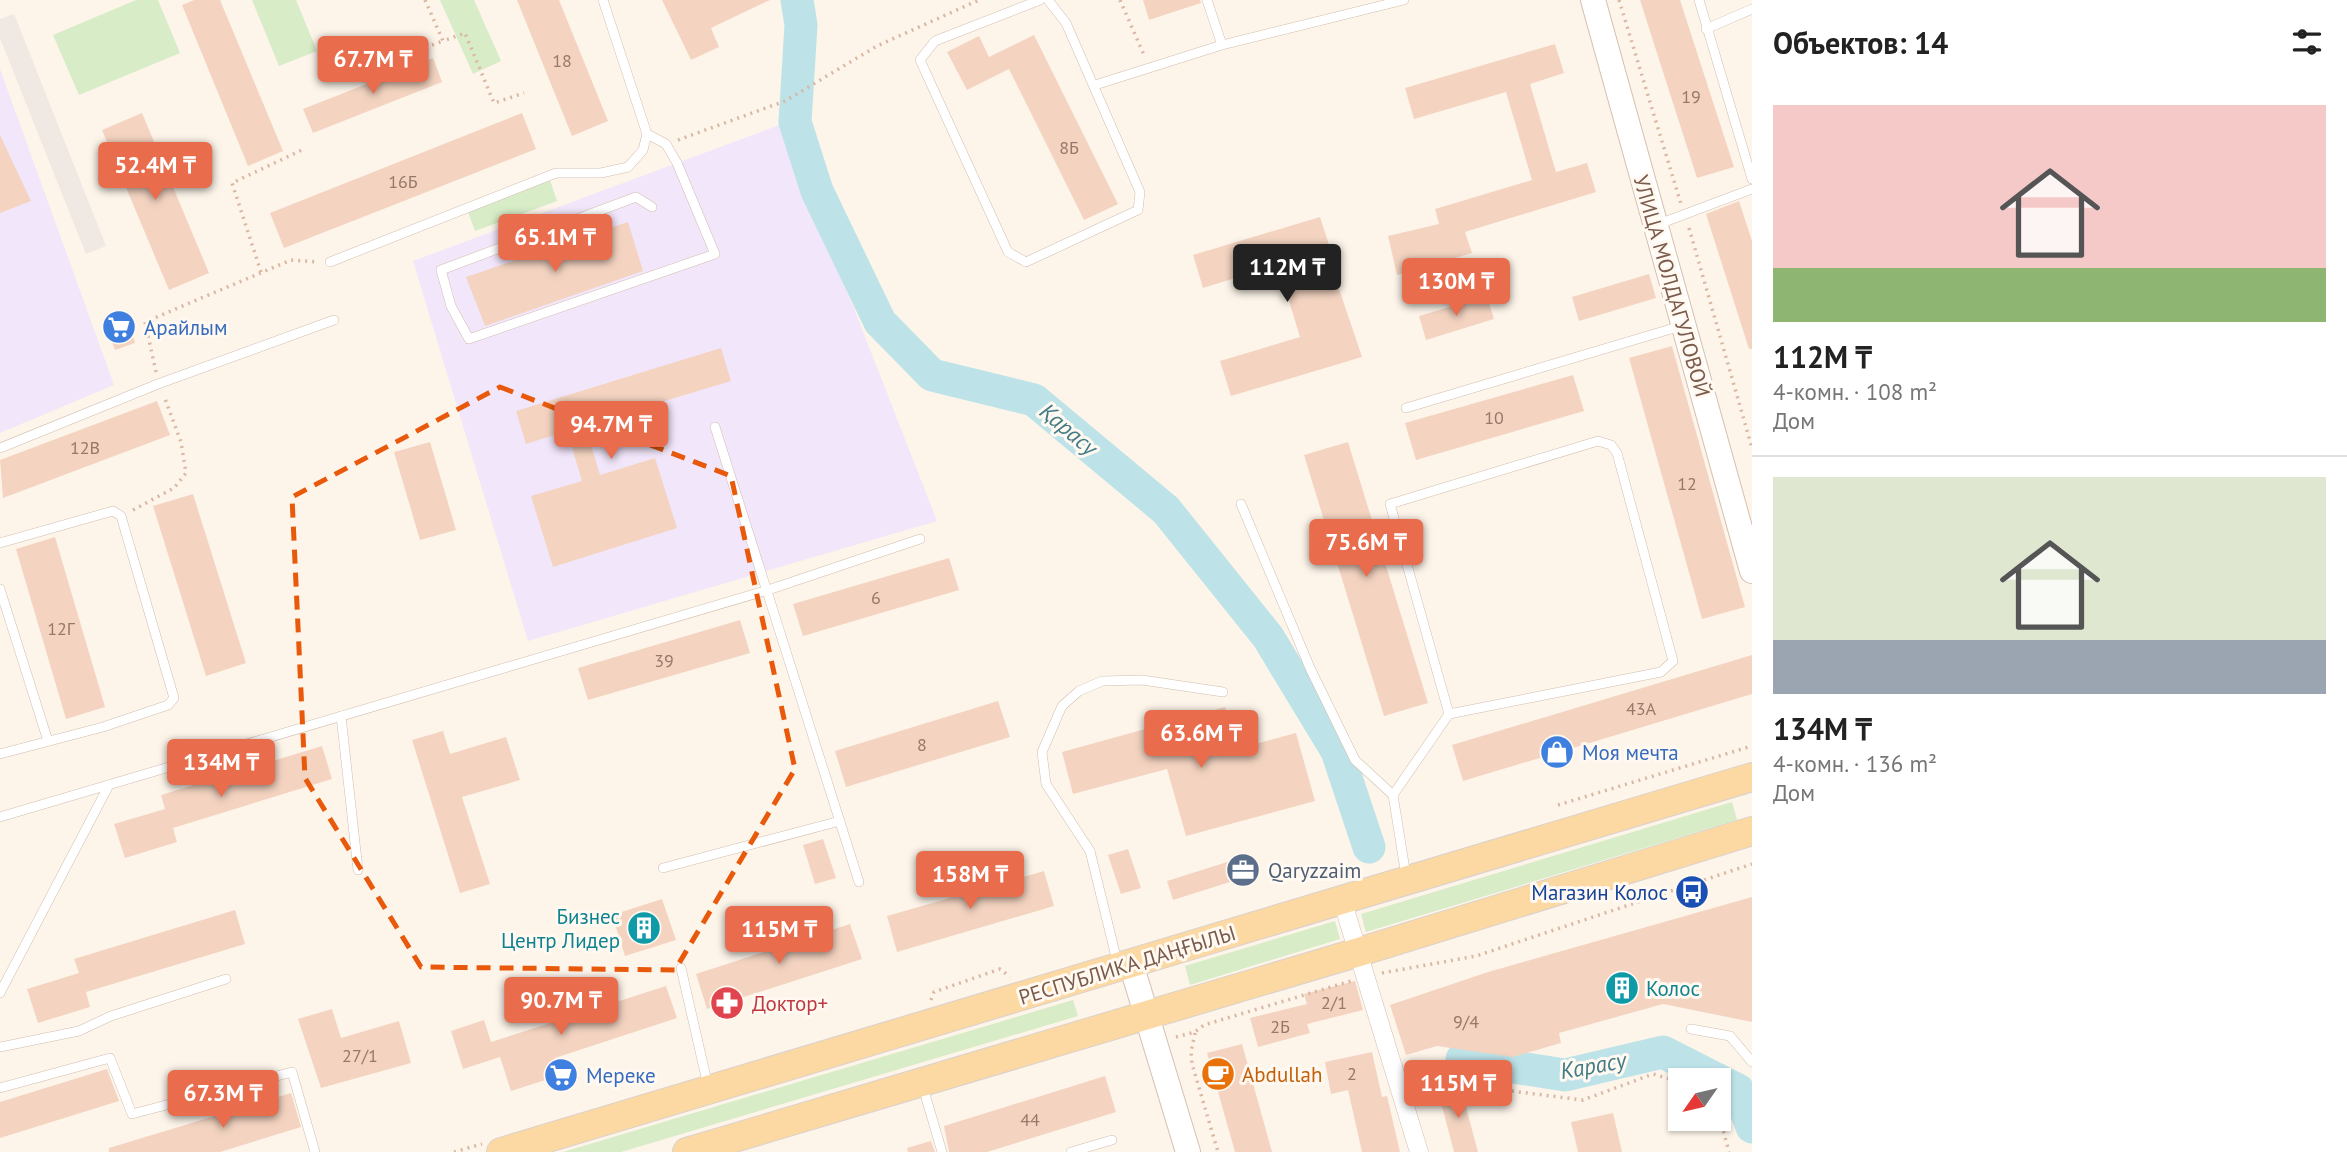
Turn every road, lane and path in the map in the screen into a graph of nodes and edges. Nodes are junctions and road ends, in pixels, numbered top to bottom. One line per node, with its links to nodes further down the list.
1 (425, 0): 13 (path)
2 (603, 0): 19 (lane)
3 (979, 0): 20 (path)
4 (1040, 0): 17 (lane)
5 (1048, 0): 17 (lane)
6 (1120, 0): 16 (path)
7 (1207, 0): 15 (lane)
8 (1404, 0): 15 (lane)
9 (1593, 0): 25 (street, УЛИЦА МОЛДАГУЛОВОЙ)
10 (1699, 0): 12 (lane)
11 (1752, 9): 12 (lane)
12 (1706, 29): 22 (lane)
13 (443, 41): 14 (path); 18 (path)
14 (432, 45)
15 (1222, 45): 16 (lane)
16 (1149, 66): 17 (lane)
17 (1095, 85)
18 (524, 93)
19 (647, 134): 20 (lane); 26 (lane)
20 (666, 144): 24 (lane)
21 (302, 150): 27 (path)
22 (1752, 178)
23 (1752, 189): 25 (lane)
24 (652, 207)
25 (1654, 225): 29 (street, УЛИЦА МОЛДАГУЛОВОЙ)
26 (330, 262): 27 (path)
27 (261, 272): 30 (path)
28 (334, 320): 30 (lane)
29 (1682, 325): 31 (lane); 38 (street, УЛИЦА МОЛДАГУЛОВОЙ)
30 (158, 384): 33 (lane); 35 (path)
31 (1406, 408)
32 (715, 427): 40 (lane)
33 (0, 448)
34 (1241, 504): 49 (lane)
35 (121, 516): 37 (lane); 44 (lane)
36 (920, 539): 40 (lane)
37 (0, 543)
38 (1752, 571)
39 (0, 589): 44 (lane)
40 (768, 590): 43 (lane); 52 (lane)
41 (1223, 692): 61 (lane)
42 (1449, 714): 42 (lane); 49 (lane)
43 (341, 716): 48 (lane); 56 (lane)
44 (48, 741): 46 (lane)
45 (1752, 746): 50 (path)
46 (0, 754)
47 (1752, 777): 57 (main road, РЕСПУБЛИКА ДАҢҒЫЛЫ)
48 (108, 785): 51 (lane); 64 (lane)
49 (1392, 795): 57 (lane)
50 (1558, 805)
51 (0, 817)
52 (840, 821): 55 (lane); 58 (lane)
53 (1752, 831): 60 (main road)
54 (1752, 864): 60 (path)
55 (663, 868)
56 (358, 870)
57 (1407, 881): 59 (main road, РЕСПУБЛИКА ДАҢҒЫЛЫ)
58 (859, 882)
59 (1342, 900): 60 (street); 61 (main road, РЕСПУБЛИКА ДАҢҒЫЛЫ)
60 (1363, 964): 65 (main road); 70 (street); 82 (path)
61 (1125, 965): 65 (street); 73 (main road, РЕСПУБЛИКА ДАҢҒЫЛЫ)
62 (681, 968): 73 (lane)
63 (226, 979): 67 (lane)
64 (0, 993)
65 (1146, 1015): 71 (main road); 81 (street)
66 (1691, 1029): 68 (lane)
67 (0, 1047)
68 (1752, 1062)
69 (1668, 1078): 70 (path)
70 (1397, 1079): 83 (street)
71 (922, 1082): 78 (main road); 79 (lane)
72 (0, 1088): 76 (lane)
73 (709, 1090): 77 (main road, РЕСПУБЛИКА ДАҢҒЫЛЫ)
74 (1723, 1131): 84 (path)
75 (1112, 1140): 80 (lane)
76 (315, 1152)
77 (501, 1152)
78 (687, 1152)
79 (942, 1152)
80 (1071, 1152)
81 (1188, 1152)
82 (1218, 1152)
83 (1419, 1152)
84 (1729, 1152)

